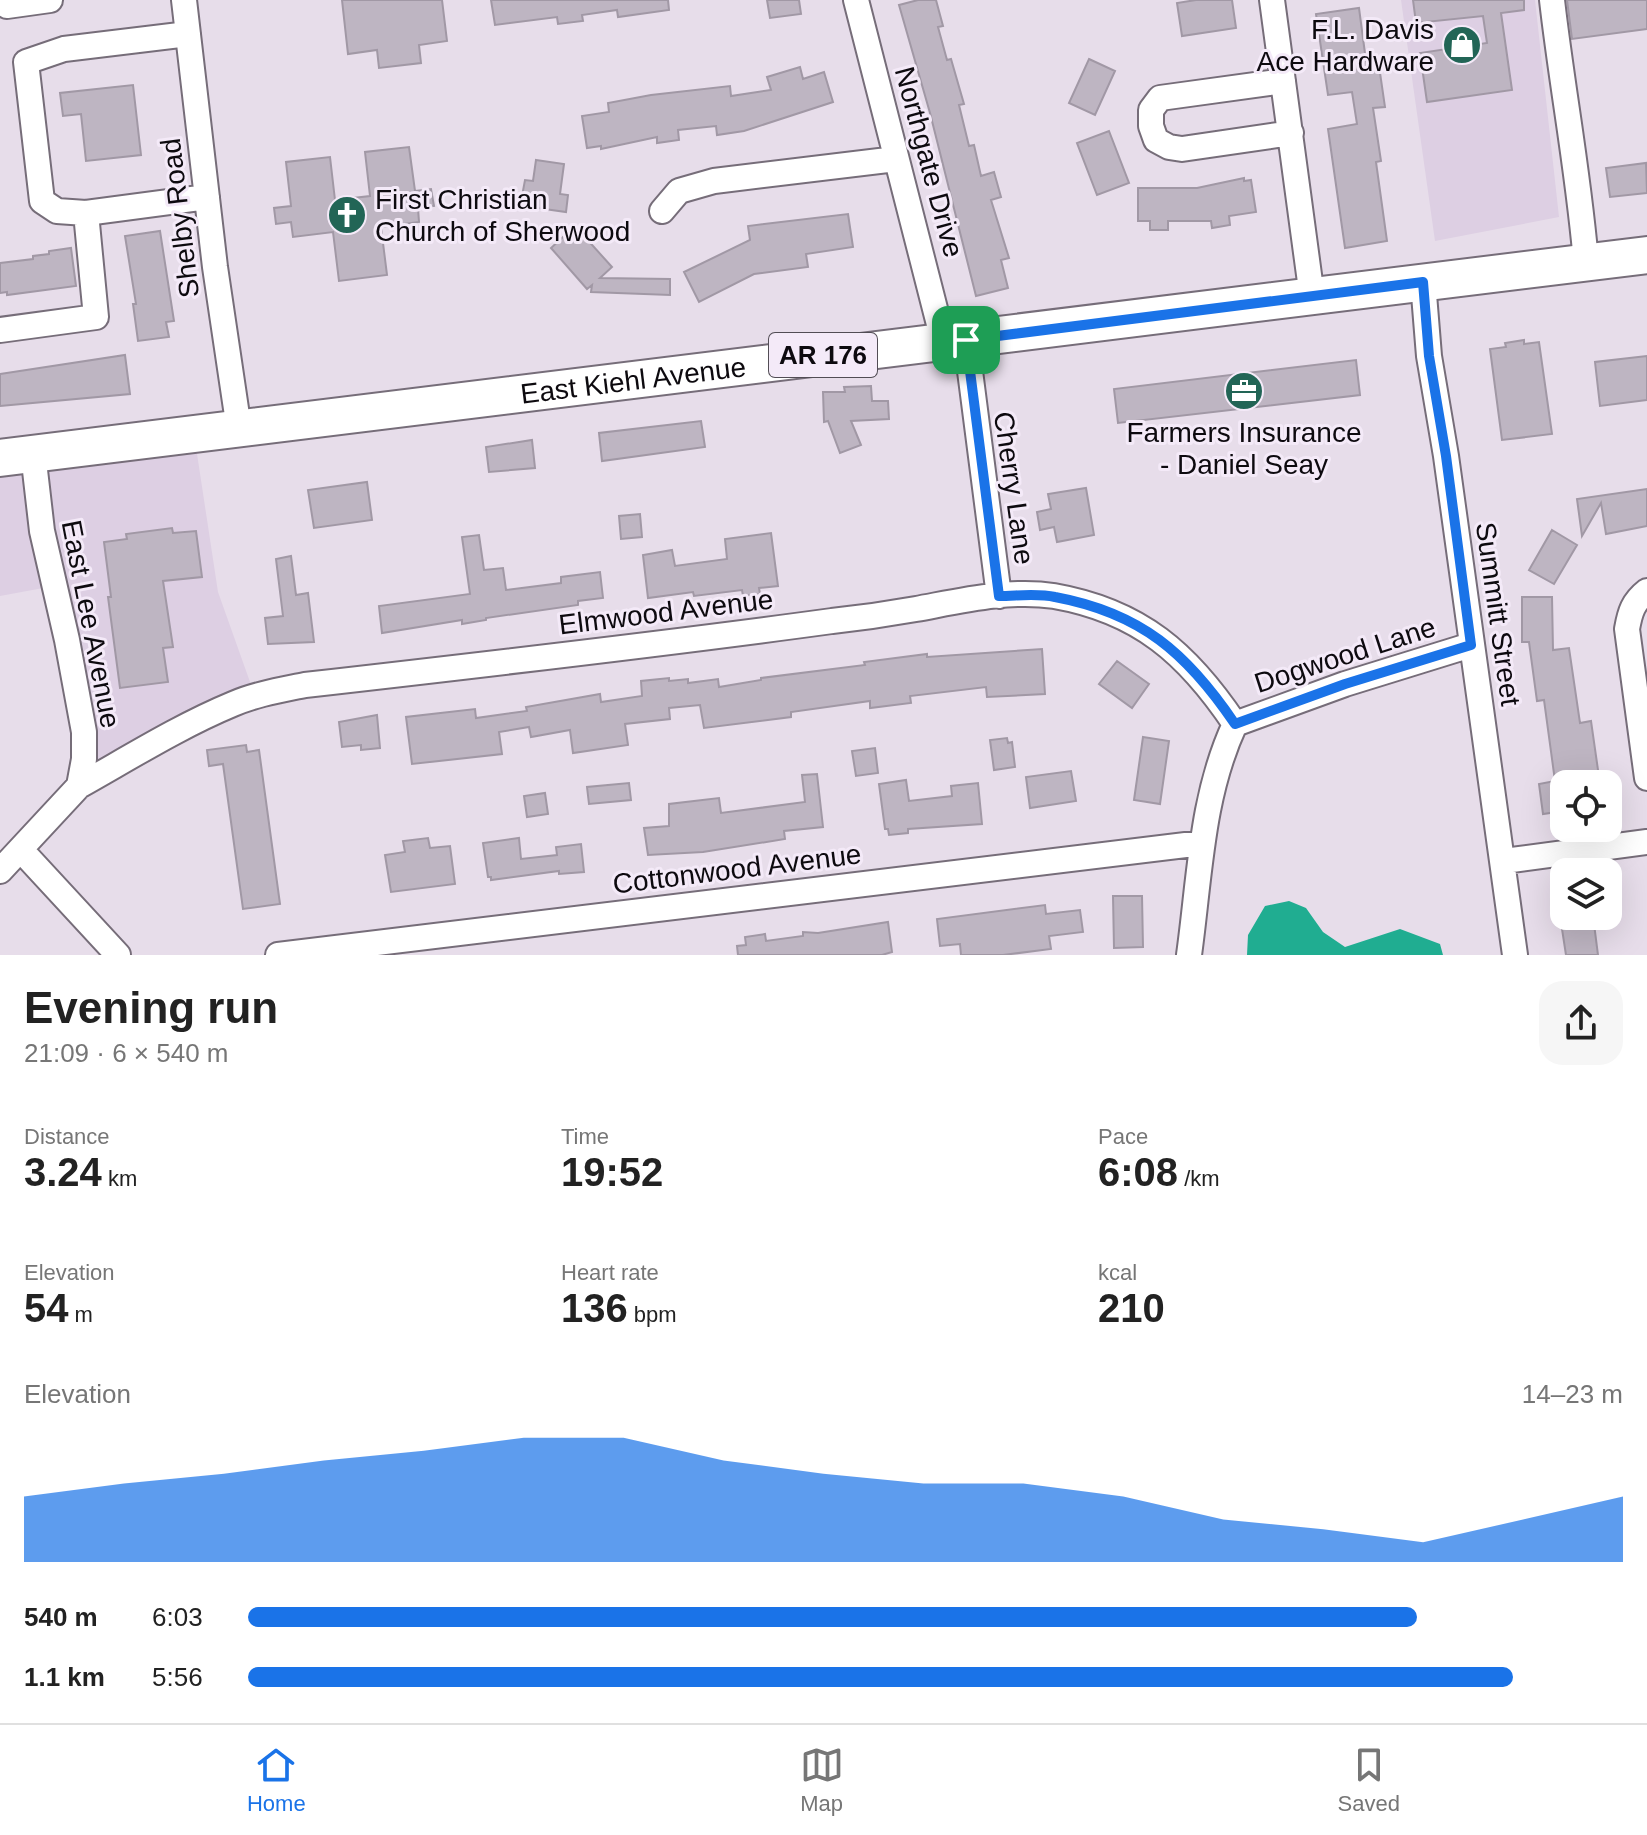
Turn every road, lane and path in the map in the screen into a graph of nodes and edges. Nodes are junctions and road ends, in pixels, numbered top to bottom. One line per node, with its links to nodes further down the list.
1 (1, 0): 2 (street)
2 (50, 0)
3 (184, 0): 7 (street, Shelby Road)
4 (856, 0): 10 (street, Northgate Drive)
5 (1272, 0): 8 (street)
6 (1552, 0): 15 (street)
7 (188, 34): 11 (street, Shelby Road); 13 (street)
8 (1283, 81): 9 (street); 9 (street)
9 (1291, 133): 17 (street)
10 (896, 159): 12 (street); 19 (street, Northgate Drive)
11 (207, 197): 13 (street); 20 (street, Shelby Road)
12 (662, 211)
13 (86, 213): 18 (street)
14 (1647, 255): 15 (main road, East Kiehl Avenue / AR 176)
15 (1586, 263): 16 (main road, East Kiehl Avenue / AR 176)
16 (1423, 282): 17 (main road, East Kiehl Avenue / AR 176); 24 (street, Summitt Street)
17 (1312, 297): 19 (main road, East Kiehl Avenue / AR 176)
18 (0, 330)
19 (954, 340): 20 (main road, East Kiehl Avenue / AR 176); 23 (street, Cherry Lane)
20 (239, 429): 21 (main road, East Kiehl Avenue / AR 176)
21 (17, 456): 27 (street, East Lee Avenue)
22 (1647, 591): 26 (street)
23 (999, 596): 25 (street, Elmwood Avenue); 27 (street, Elmwood Avenue)
24 (1471, 645): 25 (street, Dogwood Lane); 31 (street, Summitt Street)
25 (1235, 724): 29 (street, Dogwood Lane)
26 (1647, 778)
27 (79, 786): 30 (street)
28 (1647, 842): 31 (street)
29 (1202, 843): 34 (street, Cottonwood Avenue); 35 (street, Dogwood Lane)
30 (21, 850): 32 (street); 33 (street)
31 (1504, 861): 36 (street, Summitt Street)
32 (0, 871)
33 (118, 955)
34 (278, 955)
35 (1189, 955)
36 (1515, 955)

